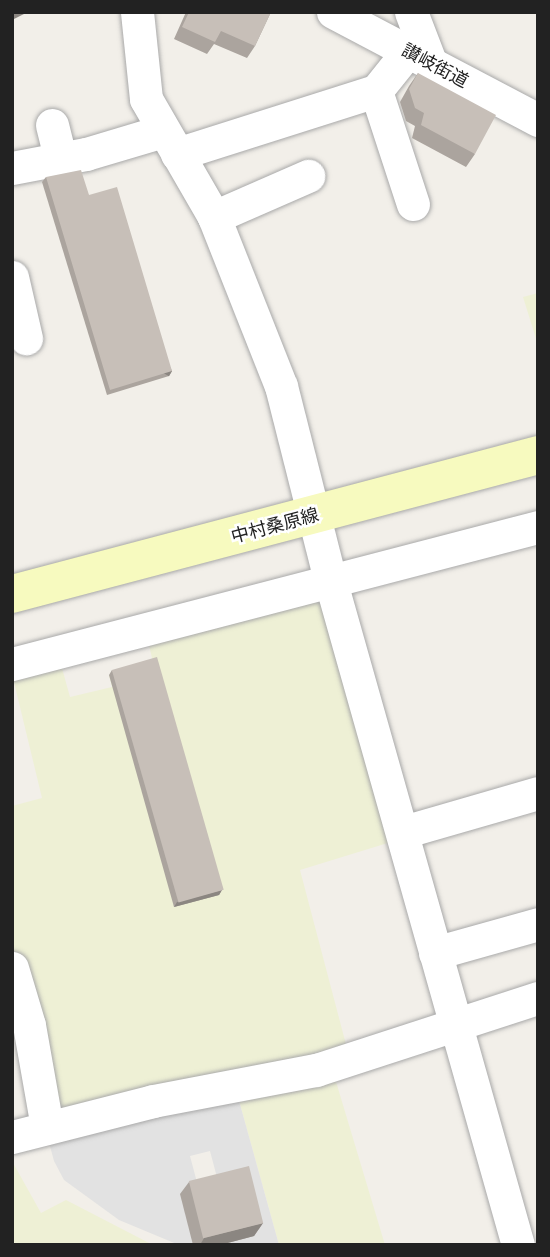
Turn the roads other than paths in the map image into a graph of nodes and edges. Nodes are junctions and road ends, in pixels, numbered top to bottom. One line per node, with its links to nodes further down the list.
1 (136, 12): 8 (street)
2 (333, 12): 4 (street, 讃岐街道)
3 (411, 12): 4 (street)
4 (419, 58): 5 (street); 6 (street, 讃岐街道)
5 (376, 91): 8 (street); 12 (street)
6 (538, 120)
7 (52, 125): 9 (street)
8 (170, 142): 9 (street); 13 (street)
9 (60, 158): 10 (street)
10 (12, 168)
11 (308, 176): 13 (street)
12 (413, 204)
13 (214, 217): 17 (street)
14 (12, 277): 15 (street)
15 (26, 338)
16 (538, 455): 17 (street, 中村桑原線)
17 (315, 516): 19 (street); 20 (street, 中村桑原線)
18 (538, 527): 19 (street)
19 (330, 579): 21 (street); 23 (street)
20 (12, 594)
21 (12, 664)
22 (538, 793): 23 (street)
23 (403, 832): 25 (street)
24 (538, 924): 25 (street)
25 (435, 953): 29 (street)
26 (12, 968): 28 (street)
27 (538, 998): 29 (street)
28 (19, 1013): 30 (street)
29 (454, 1027): 30 (street); 32 (street)
30 (47, 1127): 31 (street)
31 (12, 1137)
32 (518, 1245)

